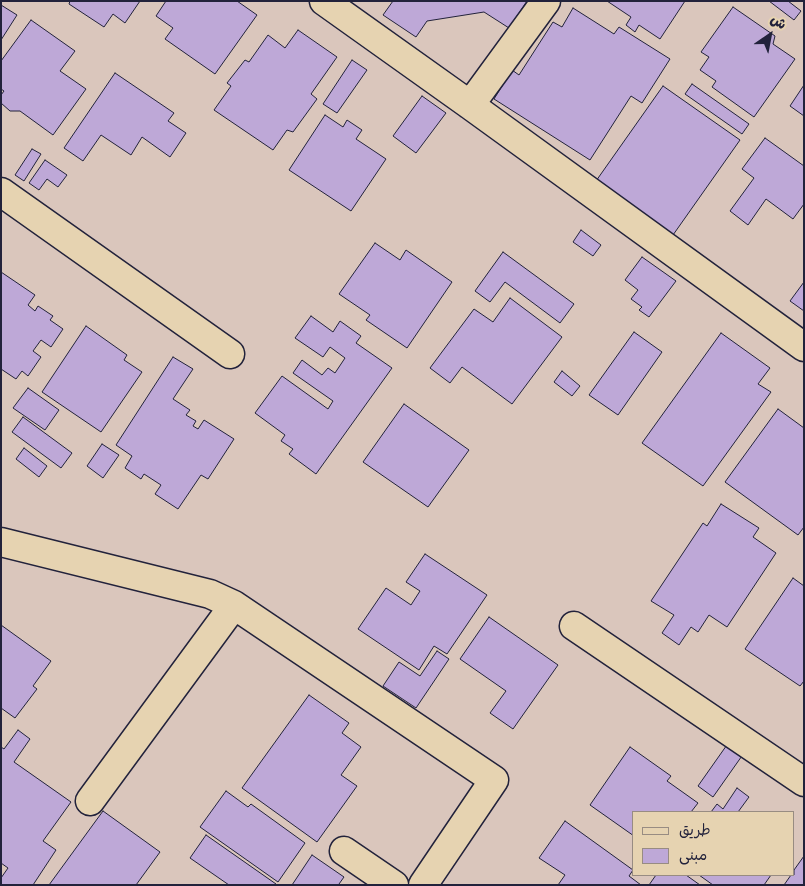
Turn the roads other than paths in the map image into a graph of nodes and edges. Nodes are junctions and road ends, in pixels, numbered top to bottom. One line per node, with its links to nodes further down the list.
1 (324, 1): 3 (street)
2 (546, 1): 3 (street)
3 (470, 105): 5 (street)
4 (1, 192): 6 (street)
5 (804, 347)
6 (230, 354)
7 (1, 542): 8 (street)
8 (234, 605): 11 (street); 14 (street)
9 (574, 626): 10 (street)
10 (804, 782)
11 (90, 801)
12 (344, 851): 13 (street)
13 (394, 885)
14 (423, 885)

